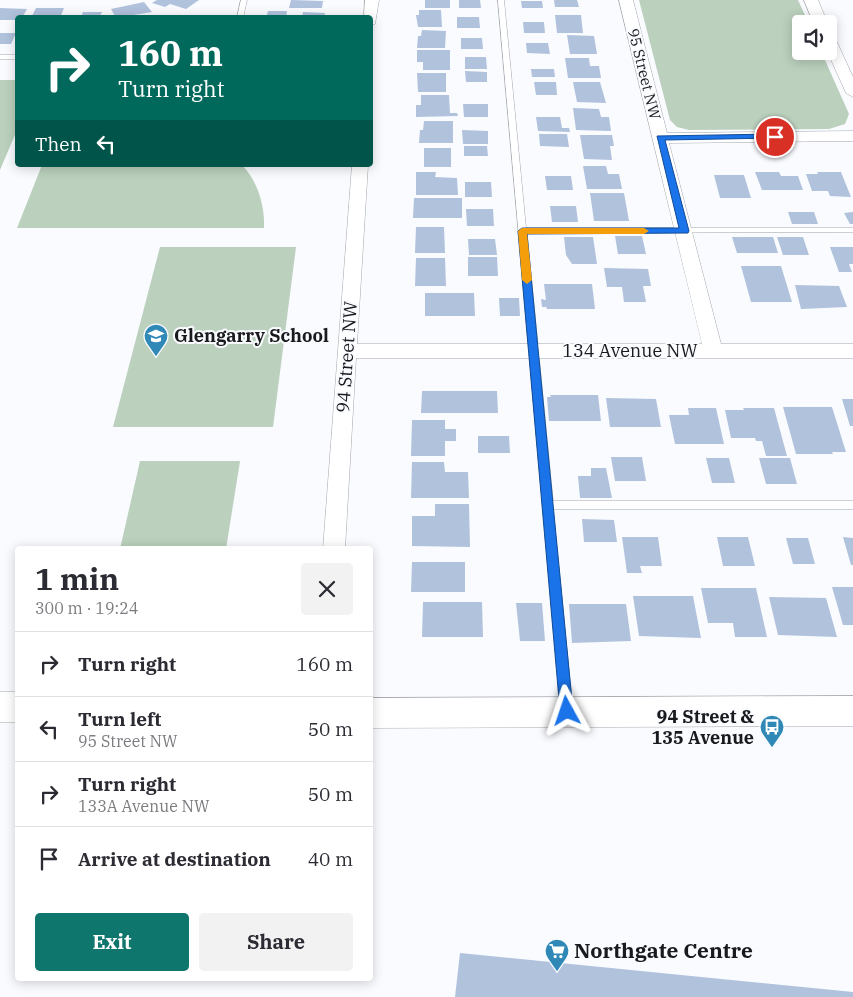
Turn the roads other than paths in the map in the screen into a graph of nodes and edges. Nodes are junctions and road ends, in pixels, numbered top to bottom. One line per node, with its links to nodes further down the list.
1 (244, 0): 6 (lane)
2 (372, 0): 7 (street)
3 (501, 0): 17 (lane)
4 (626, 0): 14 (street, 95 Street NW)
5 (811, 0): 8 (street)
6 (241, 15)
7 (371, 15)
8 (818, 15)
9 (0, 57): 10 (lane)
10 (15, 57)
11 (837, 58): 12 (street)
12 (853, 93)
13 (853, 136): 14 (street)
14 (660, 138): 18 (street, 95 Street NW)
15 (360, 167): 19 (street, 94 Street NW)
16 (853, 230): 18 (lane)
17 (522, 231): 18 (lane); 20 (lane)
18 (684, 231): 21 (street, 95 Street NW)
19 (348, 351): 20 (street, 134 Avenue NW); 25 (street, 94 Street NW)
20 (533, 351): 21 (street, 134 Avenue NW); 23 (lane)
21 (713, 351): 22 (street, 134 Avenue NW)
22 (853, 351)
23 (548, 505): 24 (lane); 28 (lane)
24 (853, 505)
25 (334, 546)
26 (0, 707): 27 (street)
27 (15, 707)
28 (567, 711): 29 (street); 30 (street)
29 (853, 711)
30 (373, 713)

